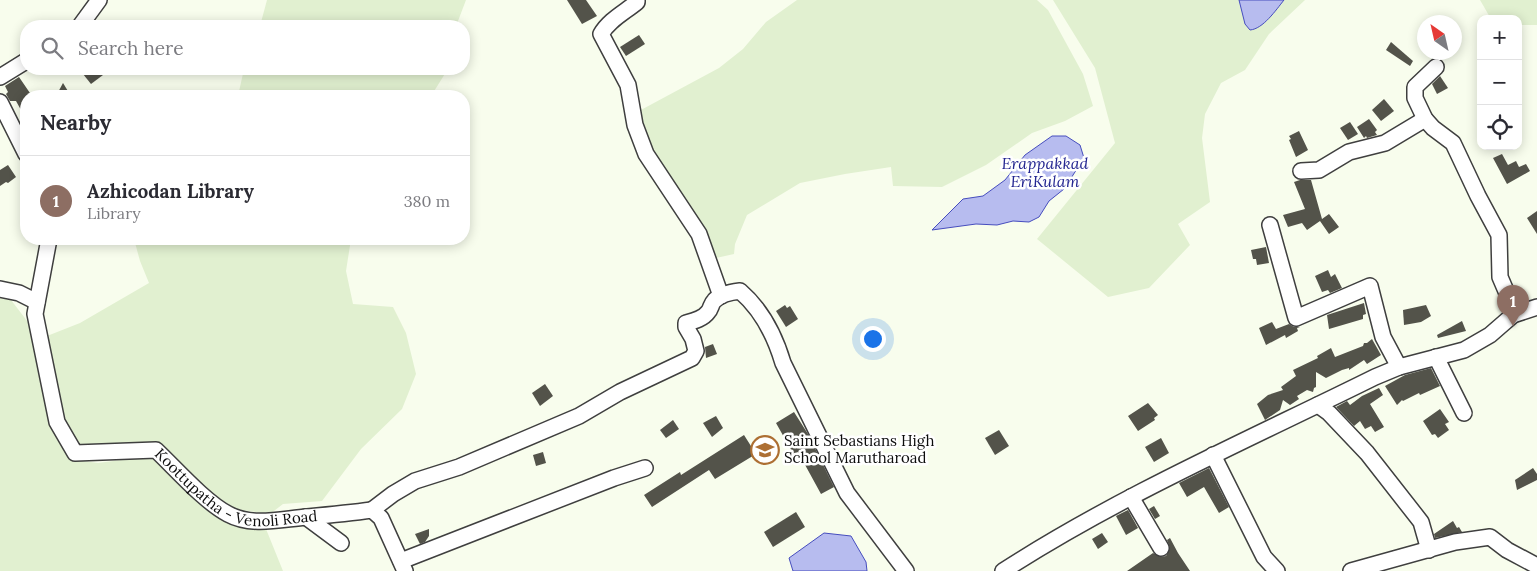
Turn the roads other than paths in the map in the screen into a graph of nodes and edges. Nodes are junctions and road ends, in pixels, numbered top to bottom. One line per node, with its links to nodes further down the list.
1 (99, 0): 3 (street)
2 (637, 0): 14 (street)
3 (84, 20)
4 (20, 65): 6 (street)
5 (1436, 67): 8 (street)
6 (0, 78)
7 (0, 102): 9 (street)
8 (1425, 118): 10 (street); 17 (street)
9 (20, 142)
10 (1301, 170)
11 (1270, 225): 19 (street)
12 (48, 245): 15 (street, Koottupatha - Venoli Road)
13 (0, 289): 15 (street)
14 (721, 296): 25 (street); 32 (street)
15 (37, 302): 26 (street, Koottupatha - Venoli Road)
16 (1537, 307): 17 (street)
17 (1513, 315): 18 (street)
18 (1436, 358): 19 (street); 21 (street)
19 (1399, 367): 20 (street)
20 (1318, 405): 22 (street); 29 (street)
21 (1464, 412)
22 (1214, 455): 24 (street); 34 (street)
23 (645, 468): 30 (street)
24 (1131, 497): 28 (street); 33 (street)
25 (372, 510): 26 (street, Koottupatha - Venoli Road); 30 (street)
26 (306, 517): 27 (street)
27 (341, 543)
28 (1161, 548)
29 (1429, 550): 31 (street); 35 (street)
30 (403, 566)
31 (1537, 566)
32 (906, 571)
33 (1003, 571)
34 (1277, 571)
35 (1350, 571)

